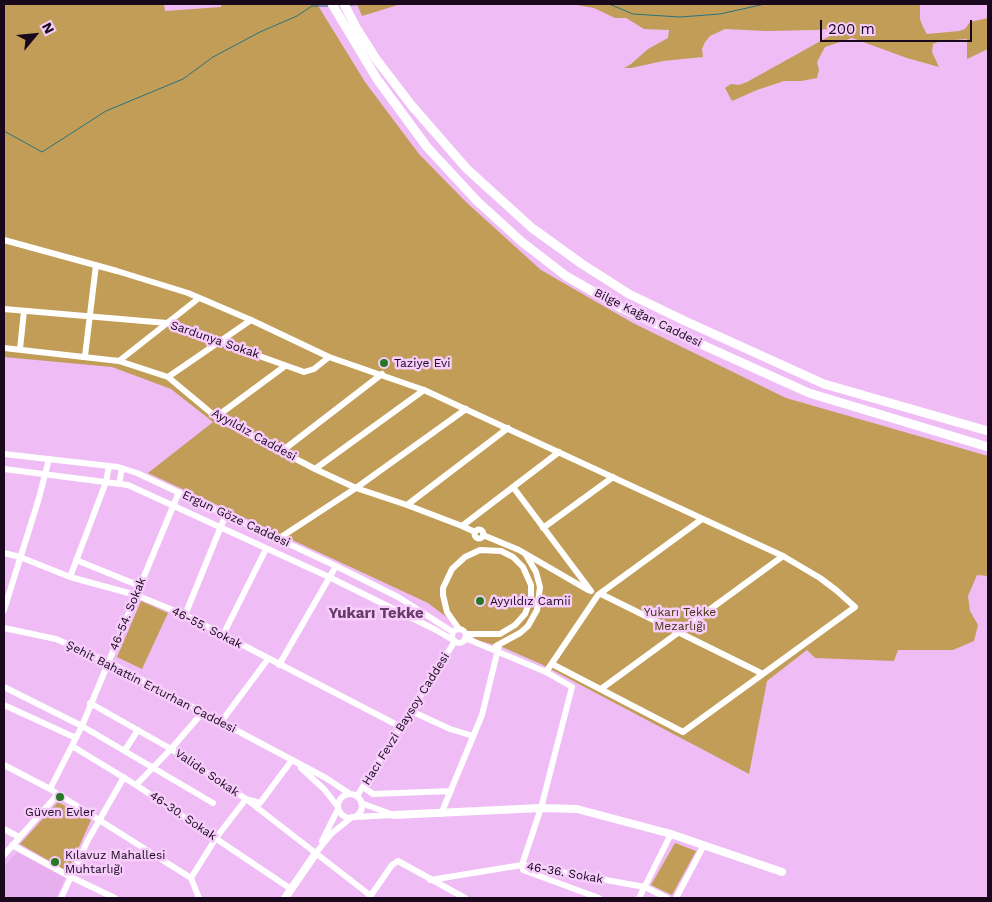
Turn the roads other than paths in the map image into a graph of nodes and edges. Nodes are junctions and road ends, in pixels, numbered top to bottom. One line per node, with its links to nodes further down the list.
1 (332, 4): 3 (main road, Bilge Kağan Caddesi)
2 (344, 4): 3 (main road, Bilge Kağan Caddesi)
3 (347, 20): 25 (main road, Bilge Kağan Caddesi); 26 (main road, Bilge Kağan Caddesi)
4 (4, 240): 5 (street)
5 (96, 265): 6 (street); 9 (street)
6 (199, 298): 10 (street); 11 (street)
7 (4, 309): 8 (street, Sardunya Sokak)
8 (24, 311): 9 (street, Sardunya Sokak); 14 (street)
9 (90, 316): 11 (street, Sardunya Sokak); 15 (street)
10 (251, 320): 12 (street); 16 (street)
11 (167, 323): 12 (street, Sardunya Sokak); 17 (street)
12 (220, 341): 18 (street, Sardunya Sokak); 20 (street)
13 (4, 348): 14 (street, Ayyıldız Caddesi)
14 (20, 349): 15 (street, Ayyıldız Caddesi)
15 (85, 356): 17 (street, Ayyıldız Caddesi)
16 (329, 357): 18 (street, Sardunya Sokak); 19 (street)
17 (119, 361): 20 (street, Ayyıldız Caddesi)
18 (285, 366): 23 (street)
19 (382, 374): 21 (street); 27 (street)
20 (168, 377): 23 (street, Ayyıldız Caddesi)
21 (424, 390): 22 (street); 34 (street)
22 (466, 409): 24 (street); 40 (street)
23 (216, 417): 27 (street, Ayyıldız Caddesi)
24 (508, 428): 28 (street); 42 (street)
25 (988, 431)
26 (988, 447)
27 (282, 451): 34 (street, Ayyıldız Caddesi)
28 (559, 452): 36 (street); 39 (street)
29 (4, 454): 30 (street, Ergun Göze Caddesi)
30 (49, 459): 31 (street, Ergun Göze Caddesi); 35 (street)
31 (109, 466): 33 (street, Ergun Göze Caddesi); 37 (street)
32 (4, 468): 35 (street, Ergun Göze Caddesi)
33 (122, 468): 38 (street); 41 (street, Ergun Göze Caddesi)
34 (315, 468): 40 (street, Ayyıldız Caddesi)
35 (46, 473): 37 (street, Ergun Göze Caddesi); 57 (street)
36 (613, 477): 45 (street); 48 (street)
37 (106, 482): 38 (street, Ergun Göze Caddesi); 58 (street)
38 (119, 484): 43 (street, Ergun Göze Caddesi)
39 (513, 487): 46 (street); 48 (street)
40 (356, 488): 42 (street, Ayyıldız Caddesi); 50 (street)
41 (179, 492): 43 (street, 46-54. Sokak); 44 (street, Ergun Göze Caddesi)
42 (407, 505): 46 (street, Ayyıldız Caddesi)
43 (172, 506): 47 (street, Ergun Göze Caddesi); 62 (street, 46-54. Sokak)
44 (226, 514): 47 (street); 50 (street, Ergun Göze Caddesi)
45 (702, 519): 56 (street); 65 (street)
46 (462, 526): 49 (street, Ayyıldız Caddesi)
47 (221, 528): 51 (street, Ergun Göze Caddesi); 71 (street)
48 (543, 528): 63 (street)
49 (478, 535): 52 (street); 53 (street, Ayyıldız Caddesi); 55 (street)
50 (278, 539): 59 (street, Ergun Göze Caddesi)
51 (266, 548): 61 (street, Ergun Göze Caddesi); 75 (street)
52 (484, 550): 55 (street); 76 (street)
53 (524, 552): 63 (street, Ayyıldız Caddesi); 78 (street)
54 (4, 553): 57 (street, 46-55. Sokak)
55 (471, 553): 73 (street)
56 (782, 556): 74 (street); 84 (street)
57 (20, 558): 60 (street, 46-55. Sokak); 69 (street)
58 (76, 560): 60 (street); 62 (street)
59 (336, 566): 61 (street); 66 (street, Ergun Göze Caddesi)
60 (70, 577): 64 (street, 46-55. Sokak)
61 (329, 577): 68 (street, Ergun Göze Caddesi); 82 (street)
62 (140, 586): 64 (street, 46-54. Sokak)
63 (591, 591): 65 (street, Ayyıldız Caddesi)
64 (136, 595): 71 (street, 46-55. Sokak); 80 (street, 46-54. Sokak)
65 (599, 595): 74 (street, Ayyıldız Caddesi); 81 (street)
66 (398, 597): 67 (street, Ergun Göze Caddesi); 68 (street)
67 (408, 604): 70 (street); 73 (street, Ergun Göze Caddesi)
68 (392, 608): 70 (street, Ergun Göze Caddesi)
69 (4, 610)
70 (403, 614): 77 (street, Ergun Göze Caddesi)
71 (185, 615): 75 (street, 46-55. Sokak)
72 (4, 628): 80 (street, Şehit Bahattin Erturhan Caddesi)
73 (456, 630): 76 (street); 77 (street)
74 (679, 632): 84 (street, Ayyıldız Caddesi); 86 (street)
75 (223, 635): 79 (street, 46-55. Sokak)
76 (466, 636): 77 (street); 78 (street)
77 (454, 641): 89 (street, Hacı Fevzi Baysoy Caddesi)
78 (498, 648): 83 (street); 95 (street)
79 (268, 659): 82 (street, 46-55. Sokak); 91 (street)
80 (108, 662): 87 (street, 46-54. Sokak); 90 (street, Şehit Bahattin Erturhan Caddesi)
81 (552, 664): 83 (street); 86 (street)
82 (279, 665): 93 (street, 46-55. Sokak)
83 (546, 672): 113 (street)
84 (762, 674): 86 (street)
85 (4, 687): 92 (street)
86 (601, 689)
87 (90, 703): 92 (street, 46-54. Sokak); 94 (street, Valide Sokak)
88 (4, 705): 96 (street)
89 (411, 711): 93 (street, Hacı Fevzi Baysoy Caddesi); 95 (street)
90 (203, 712): 91 (street, Şehit Bahattin Erturhan Caddesi); 98 (street)
91 (221, 722): 100 (street, Şehit Bahattin Erturhan Caddesi)
92 (82, 726): 96 (street, 46-54. Sokak); 99 (street)
93 (401, 727): 105 (street, Hacı Fevzi Baysoy Caddesi)
94 (138, 730): 98 (street, Valide Sokak); 99 (street)
95 (473, 736): 107 (street)
96 (76, 738): 97 (street, 46-54. Sokak)
97 (72, 746): 103 (street, 46-30. Sokak); 106 (street, 46-54. Sokak)
98 (172, 749): 102 (street); 110 (street, Valide Sokak)
99 (125, 750): 102 (street)
100 (292, 760): 109 (street, Şehit Bahattin Erturhan Caddesi); 110 (street); 112 (street, Şehit Bahattin Erturhan Caddesi)
101 (4, 765): 106 (street)
102 (153, 767): 104 (street); 111 (street)
103 (124, 777): 104 (street, 46-30. Sokak); 117 (street)
104 (136, 785): 121 (street, 46-30. Sokak)
105 (364, 787): 107 (street); 109 (street, Hacı Fevzi Baysoy Caddesi)
106 (50, 789): 108 (street)
107 (451, 791): 114 (street)
108 (58, 794): 117 (street); 120 (street)
109 (356, 798): 112 (street); 115 (street, Şehit Bahattin Erturhan Caddesi); 116 (street)
110 (246, 799): 121 (street); 124 (street, Valide Sokak)
111 (213, 803)
112 (338, 808): 116 (street); 124 (street)
113 (541, 808): 114 (street, Şehit Bahattin Erturhan Caddesi); 119 (street, Şehit Bahattin Erturhan Caddesi); 126 (street)
114 (442, 814): 115 (street, Şehit Bahattin Erturhan Caddesi)
115 (394, 815): 116 (street, Şehit Bahattin Erturhan Caddesi)
116 (353, 817): 124 (street)
117 (99, 820): 128 (street); 129 (street)
118 (4, 829): 120 (street)
119 (671, 834): 122 (street, Şehit Bahattin Erturhan Caddesi); 131 (street)
120 (19, 837): 123 (street)
121 (216, 838): 129 (street); 132 (street, 46-30. Sokak)
122 (704, 845): 127 (street, Şehit Bahattin Erturhan Caddesi); 142 (street)
123 (12, 846): 125 (street); 128 (street)
124 (316, 853): 132 (street); 133 (street, Valide Sokak)
125 (4, 855)
126 (522, 865): 130 (street, 46-36. Sokak); 131 (street, 46-36. Sokak); 139 (street)
127 (782, 872)
128 (71, 877): 134 (street); 135 (street)
129 (191, 878): 136 (street)
130 (430, 880): 133 (street); 138 (street)
131 (645, 887): 140 (street); 141 (street, 46-36. Sokak)
132 (291, 890): 137 (street)
133 (370, 897)
134 (61, 898)
135 (115, 898)
136 (199, 898)
137 (285, 898)
138 (465, 898)
139 (599, 898)
140 (639, 898)
141 (667, 898)
142 (676, 898)

